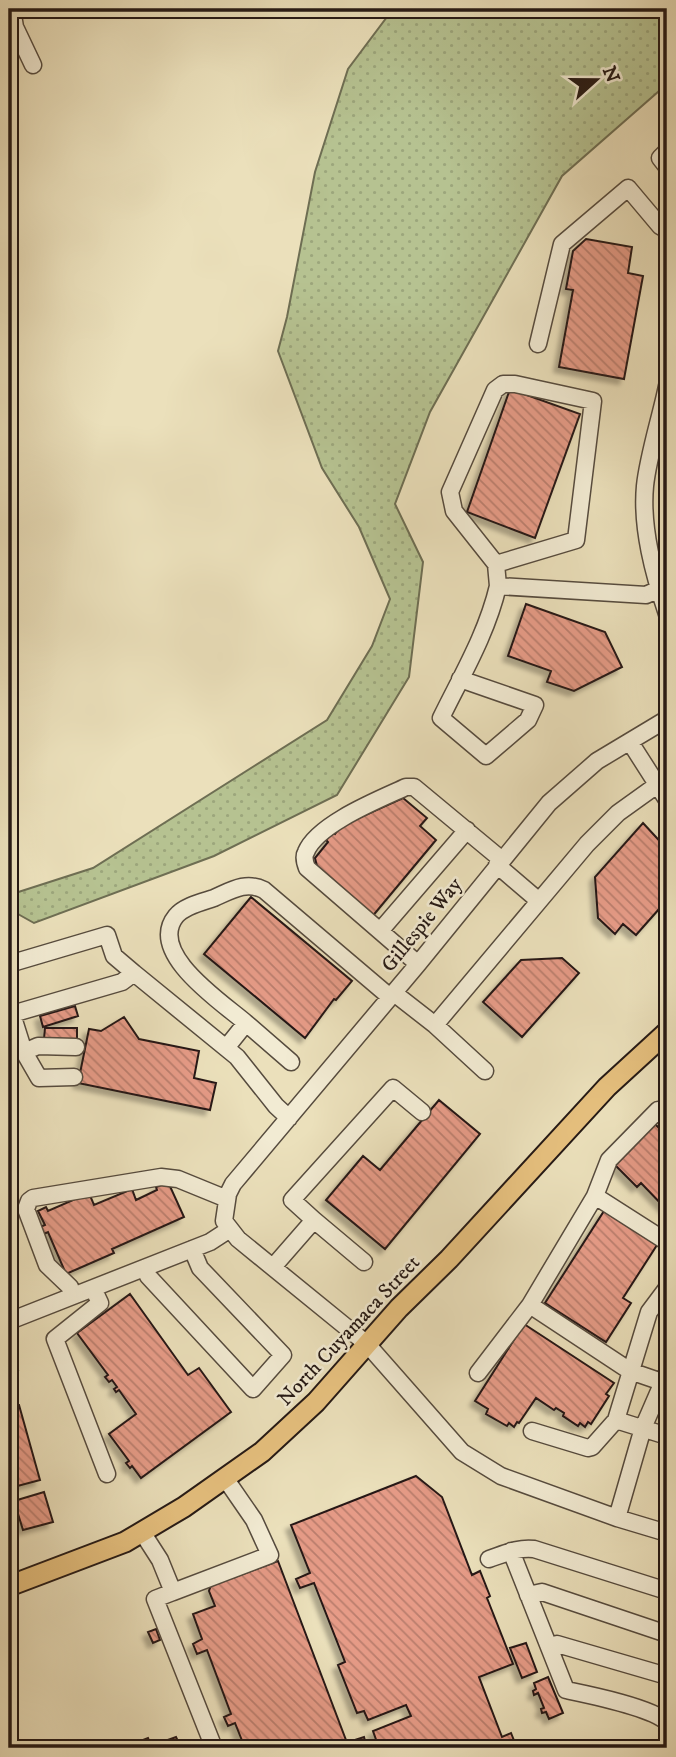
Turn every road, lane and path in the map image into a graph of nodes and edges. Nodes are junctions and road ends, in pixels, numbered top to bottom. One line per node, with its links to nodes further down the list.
1 (12, 9): 2 (street)
2 (33, 65)
3 (667, 151): 4 (street)
4 (667, 167)
5 (667, 230): 6 (street)
6 (538, 344)
7 (667, 386): 10 (street)
8 (496, 564): 8 (street); 9 (street)
9 (498, 586): 10 (street); 12 (street)
10 (659, 589): 11 (street)
11 (667, 614)
12 (460, 679): 12 (street)
13 (667, 719): 14 (street, Gillespie Way)
14 (629, 741): 15 (street); 18 (street, Gillespie Way)
15 (657, 785): 16 (street); 19 (street)
16 (667, 800)
17 (467, 830): 18 (street); 20 (street); 20 (street)
18 (500, 863): 19 (street); 22 (street, Gillespie Way)
19 (539, 901): 27 (street)
20 (380, 932): 22 (street)
21 (9, 964): 23 (street)
22 (418, 964): 24 (street, Gillespie Way)
23 (134, 973): 25 (street); 30 (street)
24 (392, 995): 26 (street); 27 (street); 36 (street, Gillespie Way)
25 (10, 1009): 31 (street)
26 (246, 1023): 30 (street); 32 (street)
27 (435, 1025): 33 (street)
28 (667, 1032): 52 (main road, North Cuyamaca Street)
29 (76, 1047): 31 (street)
30 (226, 1048): 36 (street)
31 (24, 1052): 34 (street)
32 (291, 1062)
33 (485, 1072)
34 (74, 1077)
35 (422, 1112): 40 (street)
36 (289, 1118): 38 (street, Gillespie Way)
37 (667, 1120): 39 (street)
38 (230, 1192): 41 (street); 49 (street)
39 (595, 1196): 42 (street); 50 (street)
40 (314, 1220): 44 (street); 45 (street)
41 (230, 1229): 43 (street); 45 (street)
42 (667, 1242)
43 (192, 1249): 46 (street); 46 (street)
44 (364, 1262)
45 (273, 1267): 52 (street)
46 (145, 1268): 47 (street)
47 (93, 1288): 49 (street); 60 (street)
48 (667, 1288): 53 (street)
49 (73, 1296): 51 (street)
50 (530, 1305): 53 (street); 54 (street)
51 (9, 1310)
52 (367, 1344): 61 (main road, North Cuyamaca Street); 62 (street)
53 (630, 1371): 55 (street); 56 (street)
54 (478, 1373)
55 (665, 1377): 57 (street)
56 (617, 1420): 57 (street); 58 (street)
57 (643, 1428): 59 (street); 62 (street)
58 (532, 1431)
59 (667, 1436)
60 (107, 1474)
61 (225, 1478): 63 (main road, North Cuyamaca Street); 69 (street)
62 (617, 1518): 64 (street)
63 (142, 1532): 67 (main road, North Cuyamaca Street); 69 (street)
64 (667, 1533)
65 (511, 1551): 66 (street); 68 (street); 70 (street)
66 (489, 1559)
67 (9, 1586)
68 (667, 1591)
69 (173, 1592): 75 (street)
70 (528, 1595): 71 (street); 72 (street)
71 (667, 1634)
72 (550, 1647): 73 (street); 74 (street)
73 (667, 1676)
74 (667, 1723)
75 (214, 1748)

